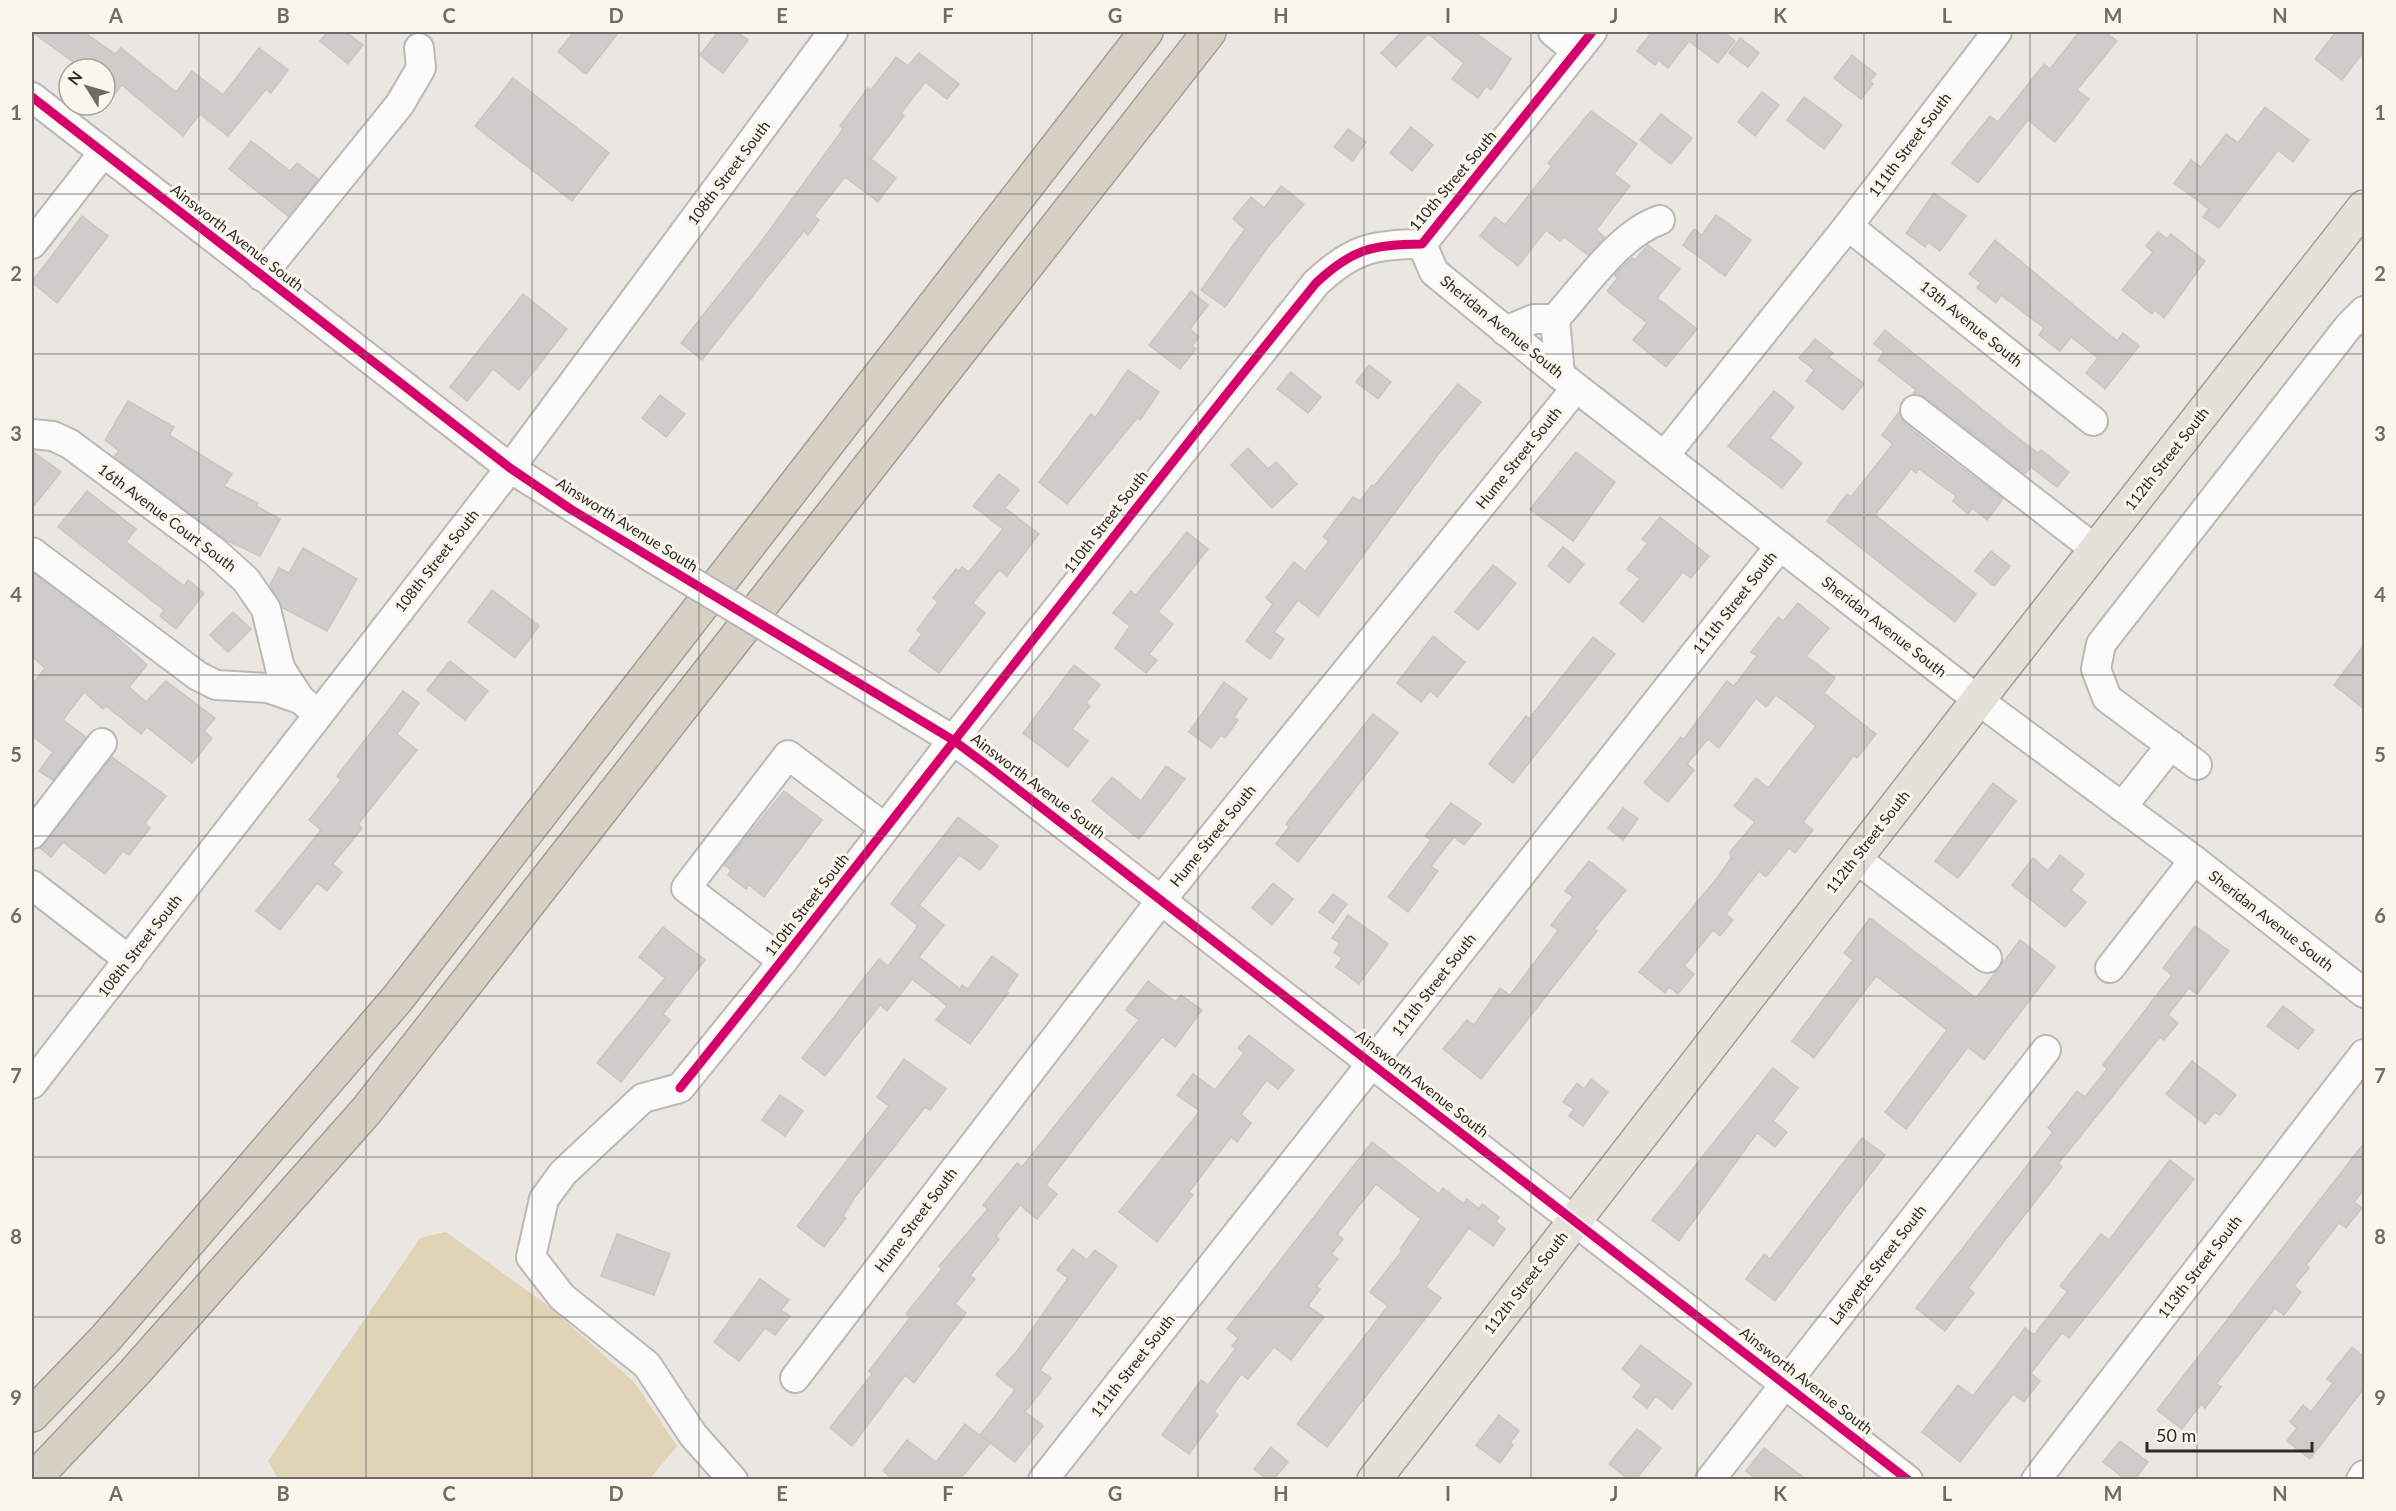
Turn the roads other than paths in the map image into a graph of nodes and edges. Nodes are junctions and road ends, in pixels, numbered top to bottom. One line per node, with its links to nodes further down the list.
1 (833, 32): 24 (street, 108th Street South)
2 (1146, 32): 53 (highway)
3 (1209, 32): 55 (highway)
4 (1552, 32): 6 (street)
5 (1997, 32): 12 (street, 111th Street South)
6 (1585, 41): 14 (street, 110th Street South)
7 (419, 48): 15 (street)
8 (32, 98): 9 (street, Ainsworth Avenue South)
9 (103, 153): 13 (street); 15 (street, Ainsworth Avenue South)
10 (2364, 207): 26 (main road, 112th Street South)
11 (1660, 220): 17 (street)
12 (1848, 226): 21 (street, 13th Avenue South); 23 (street, 111th Street South)
13 (32, 244)
14 (1422, 244): 18 (street, Sheridan Avenue South); 30 (street, 110th Street South)
15 (261, 276): 24 (street, Ainsworth Avenue South)
16 (2364, 311): 32 (street)
17 (1555, 319): 18 (street); 19 (street)
18 (1505, 331): 19 (street, Sheridan Avenue South)
19 (1568, 381): 23 (street, Sheridan Avenue South); 40 (street, Hume Street South)
20 (1915, 410): 26 (street)
21 (2093, 421)
22 (32, 434): 29 (street, 16th Avenue Court South)
23 (1665, 455): 25 (street, Sheridan Avenue South)
24 (510, 468): 29 (street, 108th Street South); 30 (street, Ainsworth Avenue South, bridge)
25 (1780, 546): 28 (street, Sheridan Avenue South); 48 (street, 111th Street South)
26 (2096, 550): 28 (main road, 112th Street South)
27 (32, 552): 29 (street)
28 (1978, 700): 34 (street, Sheridan Avenue South); 37 (main road, 112th Street South)
29 (309, 707): 42 (street, 108th Street South)
30 (953, 740): 35 (street, 110th Street South); 40 (street, Ainsworth Avenue South)
31 (102, 743): 36 (street)
32 (2170, 745): 33 (street); 34 (street)
33 (2197, 765)
34 (2122, 807): 38 (street, Sheridan Avenue South)
35 (885, 828): 43 (street, 110th Street South); 43 (street)
36 (32, 834)
37 (1855, 858): 41 (street); 50 (main road, 112th Street South)
38 (2194, 860): 44 (street); 45 (street, Sheridan Avenue South)
39 (32, 885): 42 (street)
40 (1162, 899): 48 (street, Ainsworth Avenue South); 51 (street, Hume Street South)
41 (1987, 958)
42 (129, 960): 49 (street, 108th Street South)
43 (783, 961): 56 (street, 110th Street South)
44 (2110, 968)
45 (2364, 993)
46 (2046, 1050): 52 (street, Lafayette Street South)
47 (2364, 1054): 61 (street, 113th Street South)
48 (1372, 1064): 50 (street, Ainsworth Avenue South); 57 (street, 111th Street South)
49 (32, 1084)
50 (1574, 1220): 52 (street, Ainsworth Avenue South); 58 (main road, 112th Street South)
51 (795, 1378)
52 (1785, 1384): 59 (street, Lafayette Street South); 60 (street, Ainsworth Avenue South)
53 (32, 1415)
54 (2364, 1475): 62 (street)
55 (33, 1479)
56 (733, 1479)
57 (1043, 1479)
58 (1374, 1479)
59 (1710, 1479)
60 (1908, 1479)
61 (2036, 1479)
62 (2361, 1479)

